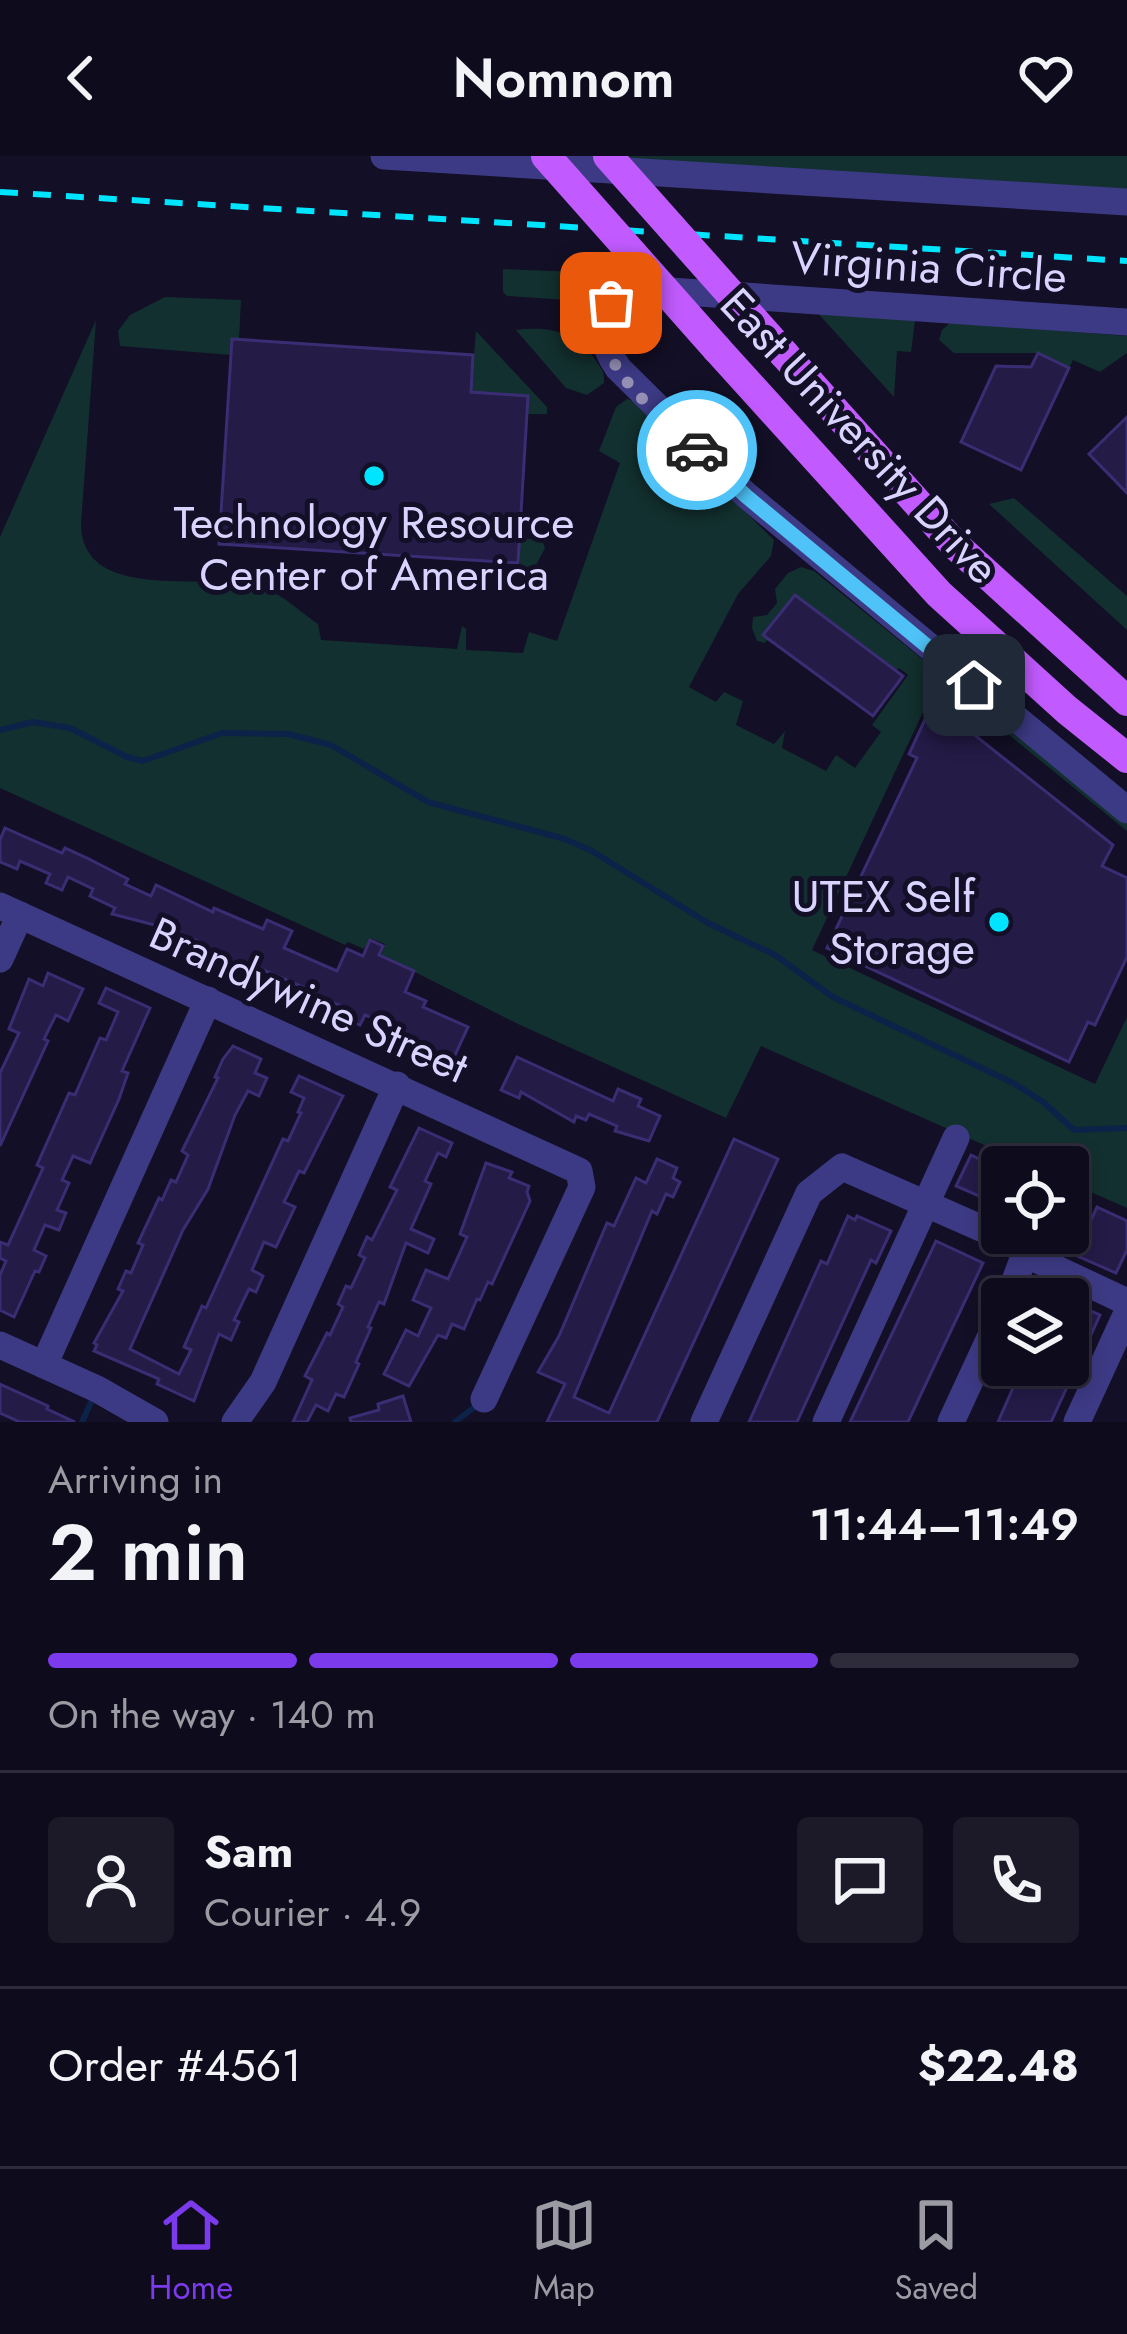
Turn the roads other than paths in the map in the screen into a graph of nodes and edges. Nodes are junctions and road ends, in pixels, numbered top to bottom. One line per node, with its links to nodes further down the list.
1 (383, 156): 4 (street)
2 (546, 156): 7 (main road, East University Drive, bridge)
3 (608, 156): 6 (main road, East University Drive, bridge)
4 (1127, 202)
5 (1127, 322): 8 (street, Virginia Circle)
6 (1127, 701)
7 (1127, 758)
8 (1127, 810)
9 (10, 910): 10 (street); 11 (street, Brandywine Street)
10 (0, 959)
11 (208, 1000): 12 (street, Brandywine Street); 22 (street)
12 (397, 1085): 23 (street, Brandywine Street); 25 (street)
13 (956, 1138): 14 (street)
14 (926, 1202): 15 (street); 26 (street); 27 (street)
15 (981, 1227)
16 (1025, 1254): 17 (street); 18 (street)
17 (1016, 1278)
18 (1127, 1302)
19 (1127, 1313): 29 (street)
20 (0, 1345): 22 (street)
21 (981, 1357): 28 (street)
22 (44, 1365): 24 (street)
23 (484, 1399)
24 (154, 1422)
25 (235, 1422)
26 (704, 1422)
27 (826, 1422)
28 (951, 1422)
29 (1077, 1422)

